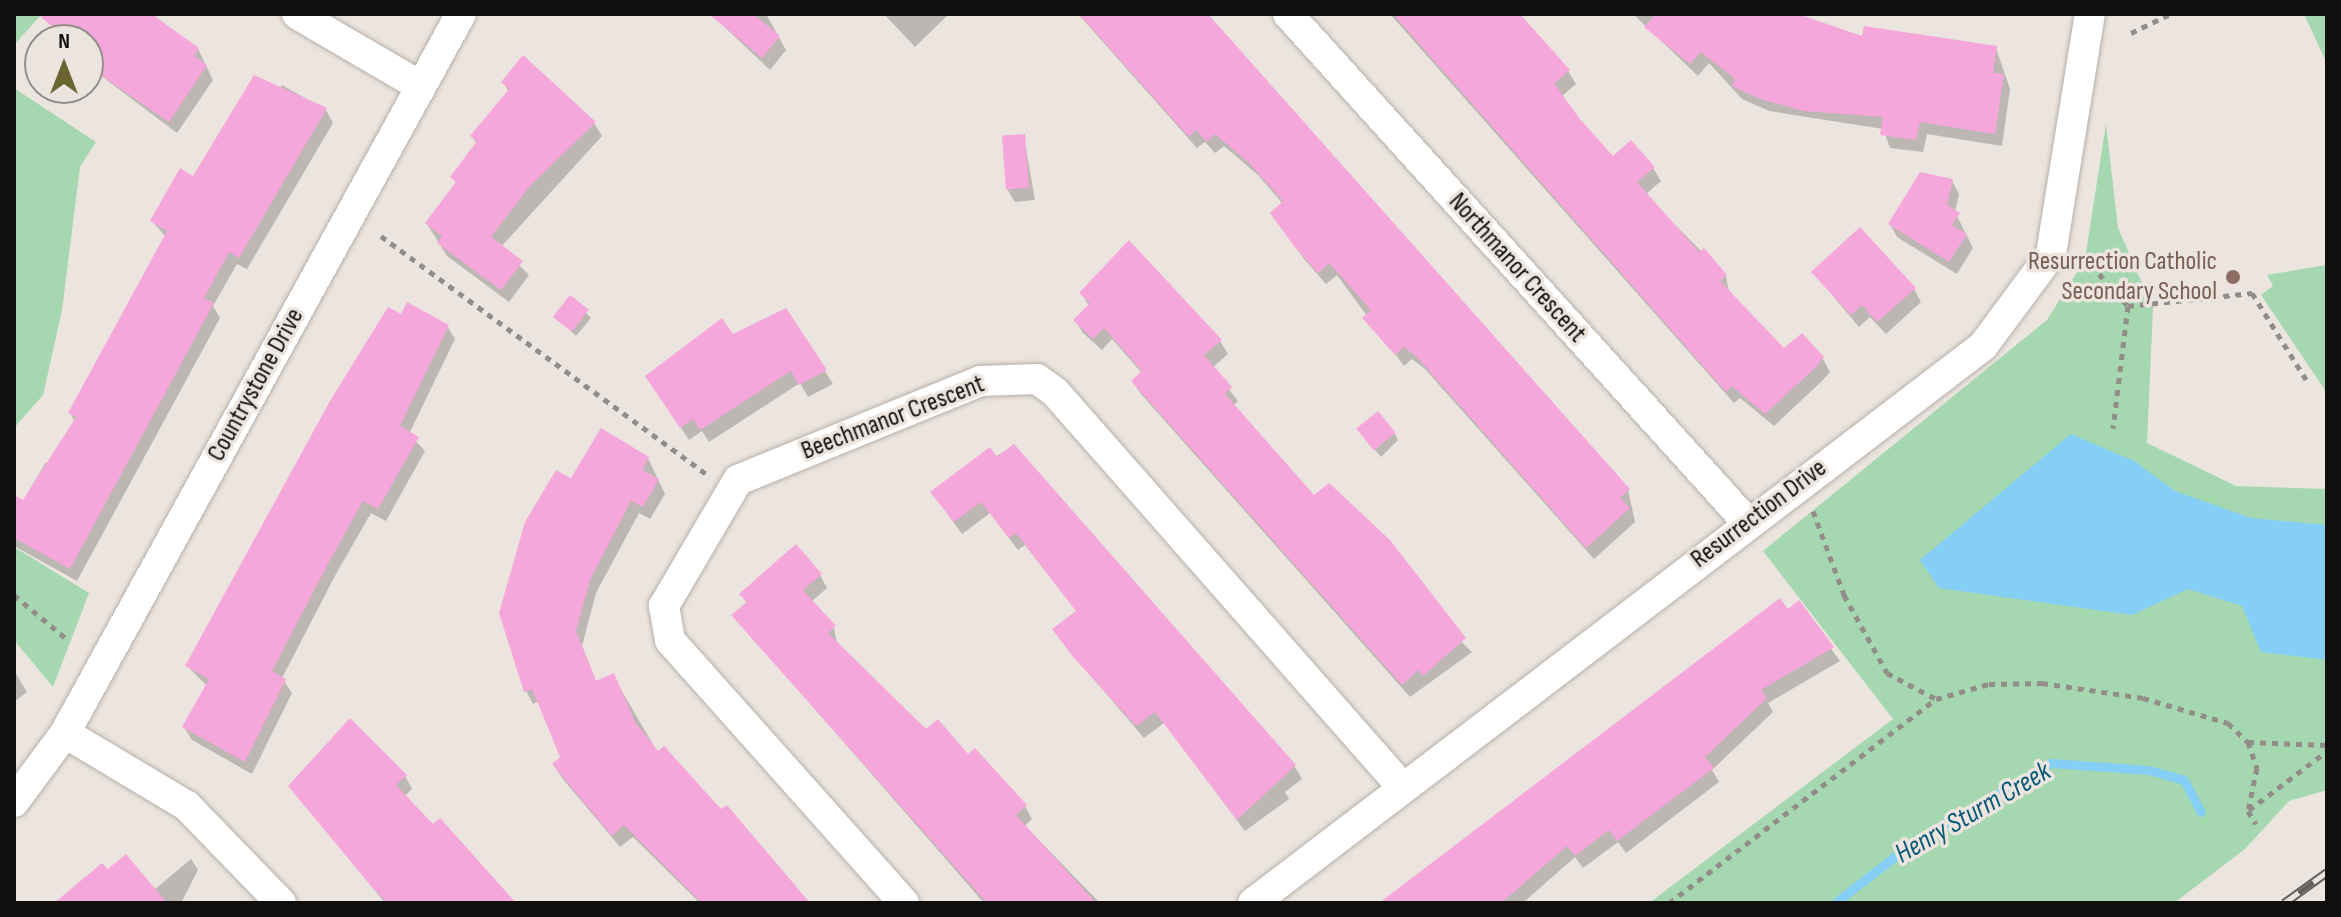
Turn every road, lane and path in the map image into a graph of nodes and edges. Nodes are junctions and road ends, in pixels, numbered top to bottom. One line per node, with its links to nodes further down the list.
1 (297, 14): 7 (street)
2 (461, 14): 7 (street, Countrystone Drive)
3 (1288, 14): 15 (street, Northmanor Crescent)
4 (2090, 14): 13 (street, Resurrection Drive)
5 (2170, 14): 6 (path)
6 (2131, 33)
7 (420, 86): 19 (street, Countrystone Drive)
8 (381, 236): 14 (path)
9 (2091, 265): 10 (path)
10 (2128, 306): 11 (path); 12 (path)
11 (2307, 381)
12 (2113, 428)
13 (1797, 485): 15 (street, Resurrection Drive); 18 (path)
14 (727, 490): 23 (street, Beechmanor Crescent); 28 (street, Beechmanor Crescent)
15 (1747, 522): 23 (street, Resurrection Drive)
16 (14, 595): 17 (path)
17 (68, 640)
18 (1936, 699): 20 (path); 30 (path)
19 (65, 733): 24 (street, Countrystone Drive); 27 (street)
20 (2248, 742): 21 (path); 25 (path)
21 (2327, 745)
22 (2327, 751): 25 (path)
23 (1403, 788): 29 (street, Resurrection Drive)
24 (14, 802)
25 (2248, 811): 26 (path)
26 (2256, 824)
27 (281, 903)
28 (904, 903)
29 (1253, 903)
30 (1669, 903)

